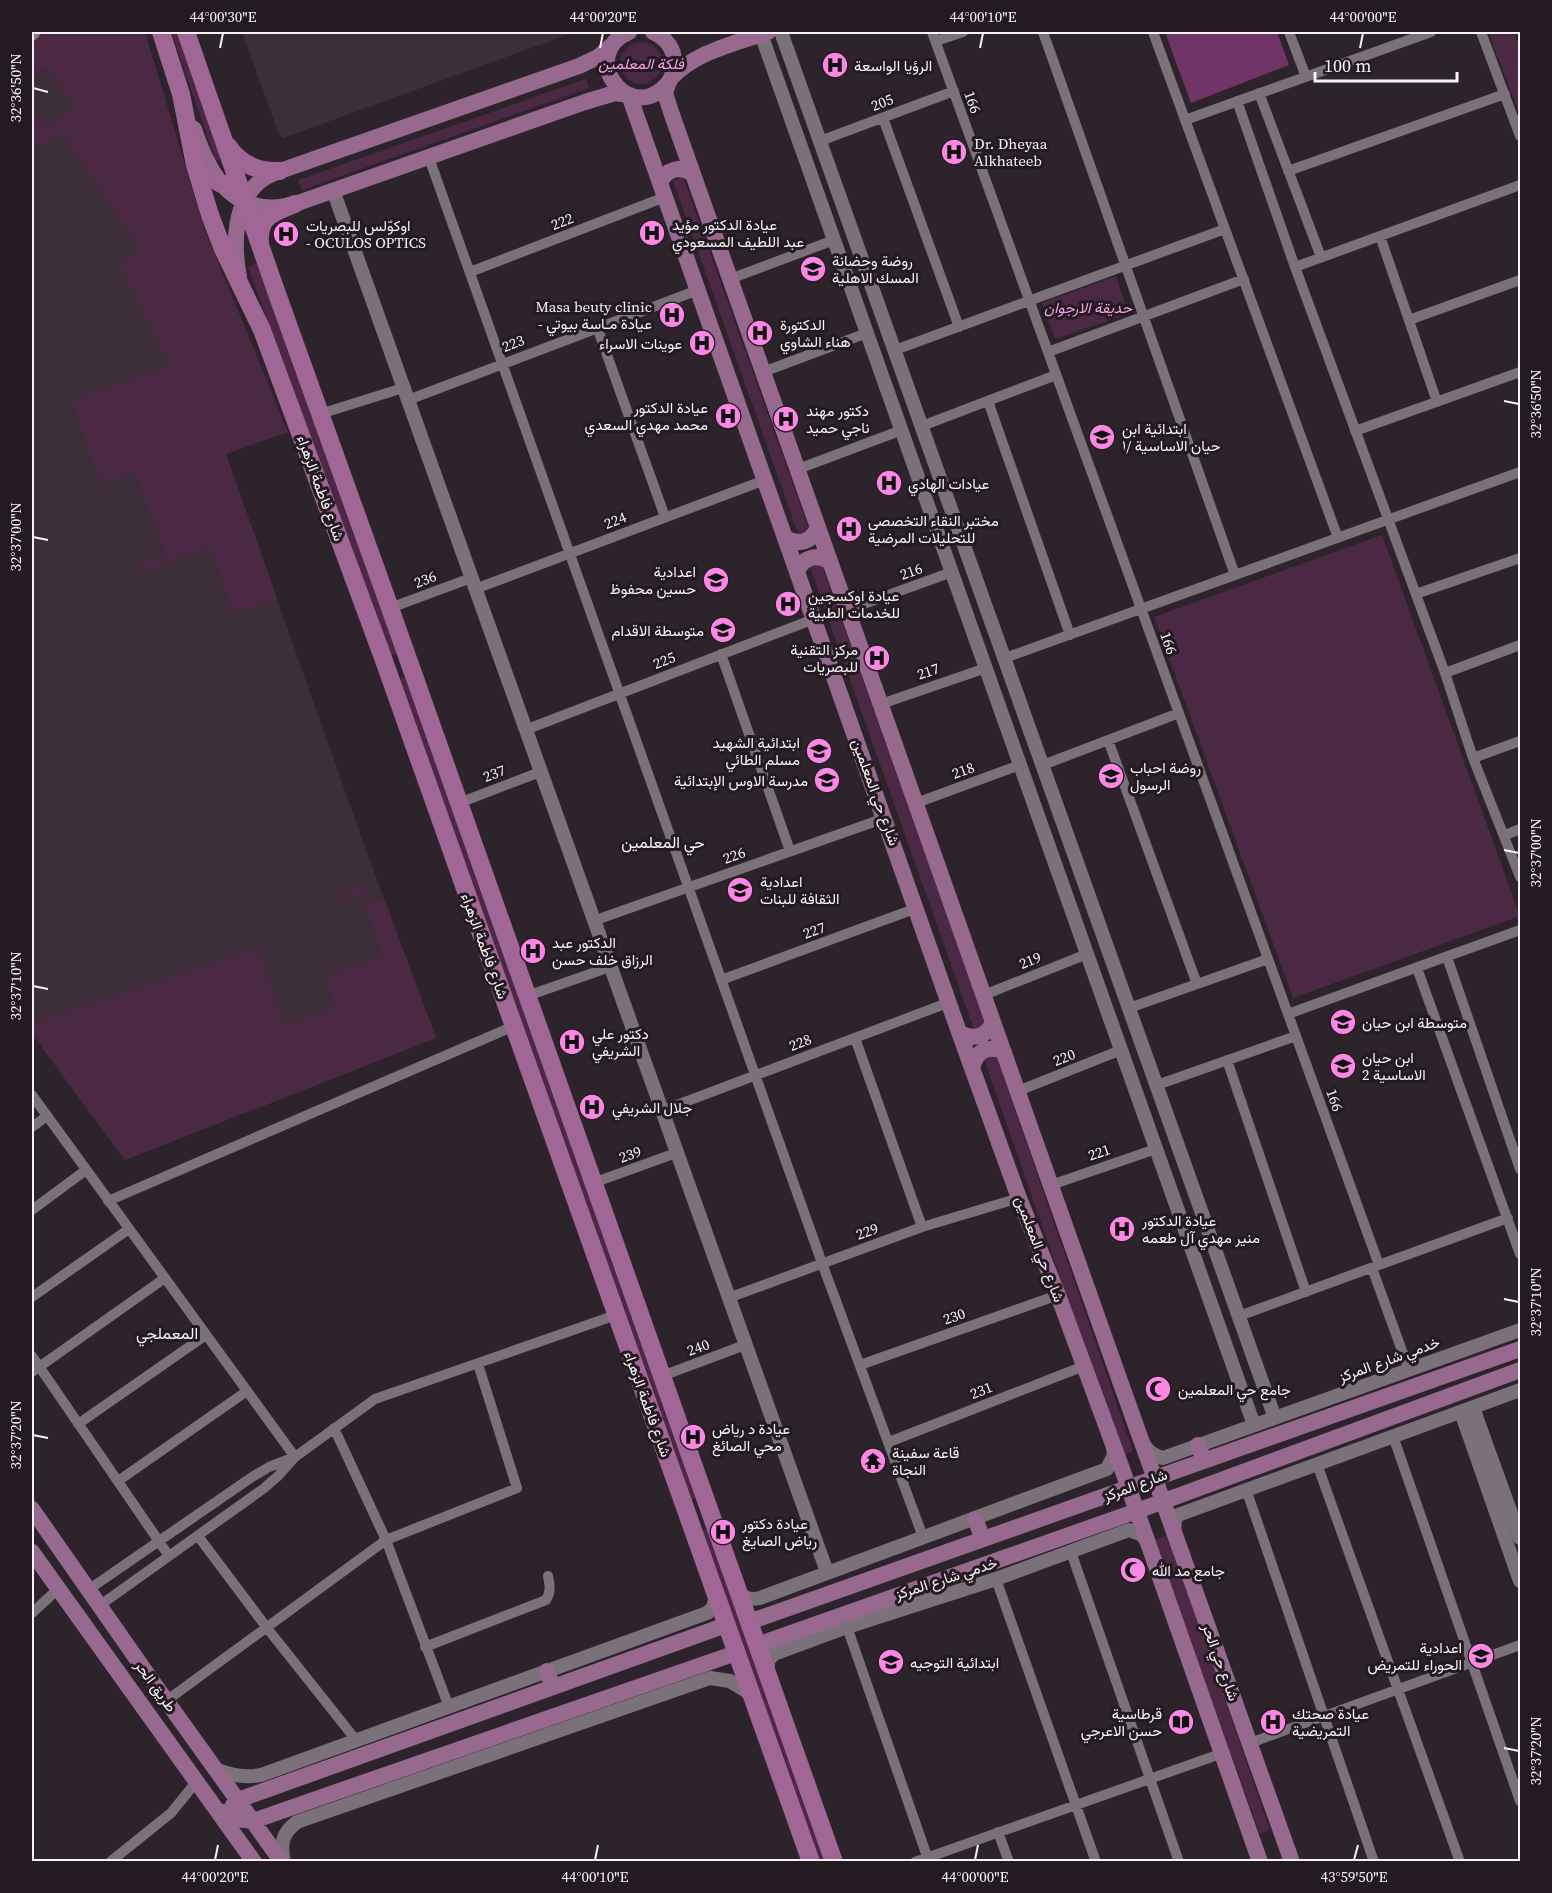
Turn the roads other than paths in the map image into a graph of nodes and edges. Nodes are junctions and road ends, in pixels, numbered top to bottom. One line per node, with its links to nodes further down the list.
1 (161, 32): 22 (highway, شارع فاطمة الزهراء)
2 (186, 32): 28 (highway, شارع فاطمة الزهراء)
3 (629, 32): 15 (main road)
4 (654, 32): 5 (main road); 19 (main road, شارع حي المعلمين)
5 (678, 32)
6 (781, 32): 16 (street)
7 (963, 32): 14 (street)
8 (1043, 32): 49 (street)
9 (1153, 32): 27 (street)
10 (1289, 32): 18 (street)
11 (1431, 32): 18 (street)
12 (1481, 32): 24 (street)
13 (764, 33): 17 (street); 19 (main road)
14 (934, 37): 20 (street, 166)
15 (612, 45): 23 (main road); 32 (main road)
16 (789, 54): 17 (street); 30 (street)
17 (771, 61): 46 (street)
18 (1306, 77): 21 (street)
19 (669, 81): 23 (main road); 35 (main road, شارع حي المعلمين)
20 (954, 91): 26 (street, 205); 57 (street, 166)
21 (1259, 93): 25 (street); 33 (street)
22 (181, 94): 37 (main road); 55 (highway, شارع فاطمة الزهراء)
23 (629, 94): 31 (main road); 40 (main road, شارع حي المعلمين)
24 (1505, 94): 29 (street); 33 (street)
25 (1237, 101): 27 (street); 50 (street)
26 (882, 118): 30 (street, 205); 61 (street)
27 (1185, 120): 44 (street)
28 (221, 134): 32 (highway); 34 (highway, شارع فاطمة الزهراء)
29 (1521, 136)
30 (820, 141): 63 (street)
31 (428, 156): 39 (main road); 51 (street)
32 (280, 171): 36 (main road)
33 (1288, 171): 48 (street)
34 (235, 174): 37 (highway); 41 (highway, شارع فاطمة الزهراء)
35 (693, 174): 40 (main road); 52 (main road, شارع حي المعلمين)
36 (261, 181): 41 (main road); 43 (main road)
37 (218, 182): 41 (main road)
38 (1521, 185): 45 (street)
39 (333, 190): 42 (main road); 71 (street)
40 (663, 190): 51 (street, 222); 56 (main road, شارع حي المعلمين)
41 (244, 202): 43 (main road); 47 (highway, شارع فاطمة الزهراء); 55 (main road)
42 (294, 204): 43 (main road); 47 (highway)
43 (265, 208)
44 (1225, 229): 49 (street); 53 (street)
45 (1380, 236): 48 (street); 59 (street)
46 (834, 240): 52 (street); 62 (street)
47 (262, 250): 76 (highway, شارع فاطمة الزهراء)
48 (1321, 257): 50 (street)
49 (1126, 266): 57 (street); 58 (street)
50 (1295, 267): 79 (street)
51 (470, 272): 65 (street)
52 (730, 279): 66 (main road, شارع حي المعلمين)
53 (1244, 279): 58 (street); 87 (street)
54 (1521, 280): 59 (street)
55 (244, 290): 104 (highway, شارع فاطمة الزهراء)
56 (698, 290): 60 (street, 223); 82 (main road, شارع حي المعلمين)
57 (1029, 301): 61 (street); 64 (street, 166)
58 (1144, 316): 64 (street); 93 (street)
59 (1409, 320): 74 (street)
60 (597, 327): 65 (street, 223); 83 (street)
61 (959, 327): 63 (street)
62 (867, 333): 66 (street); 70 (street)
63 (895, 350): 68 (street)
64 (1048, 352): 69 (street, 166)
65 (502, 363): 71 (street, 223); 88 (street)
66 (763, 372): 80 (main road, شارع حي المعلمين)
67 (1521, 372): 74 (street)
68 (903, 374): 70 (street); 72 (street)
69 (1056, 375): 73 (street); 97 (street, 166)
70 (884, 381): 75 (street)
71 (405, 394): 76 (street, 223); 94 (street)
72 (912, 399): 75 (street); 77 (street)
73 (988, 401): 77 (street); 100 (street)
74 (1437, 402): 79 (street)
75 (893, 405): 78 (street)
76 (320, 414): 96 (highway, شارع فاطمة الزهراء)
77 (922, 426): 105 (street)
78 (902, 430): 80 (street); 92 (street)
79 (1355, 431): 84 (street)
80 (798, 469): 85 (main road, شارع حي المعلمين)
81 (1521, 472): 84 (street)
82 (765, 480): 83 (street, 224); 86 (main road, شارع حي المعلمين)
83 (665, 517): 88 (street, 224)
84 (1388, 520): 87 (street); 95 (street)
85 (818, 527): 86 (main road); 90 (main road, شارع حي المعلمين)
86 (786, 538): 91 (main road, شارع حي المعلمين)
87 (1338, 538): 93 (street)
88 (570, 553): 94 (street, 224); 111 (street)
89 (1521, 558): 95 (street)
90 (830, 562): 91 (main road); 98 (main road, شارع حي المعلمين)
91 (797, 571): 99 (main road, شارع حي المعلمين)
92 (952, 572): 98 (street, 216); 106 (street)
93 (1235, 575): 97 (street)
94 (473, 583): 96 (street, 236); 117 (street)
95 (1416, 594): 107 (street)
96 (390, 608): 102 (highway, شارع فاطمة الزهراء)
97 (1141, 609): 100 (street); 114 (street, 166)
98 (847, 610): 113 (main road, شارع حي المعلمين)
99 (814, 619): 103 (street, 225); 126 (main road, شارع حي المعلمين)
100 (1070, 635): 105 (street)
101 (1521, 645): 107 (street)
102 (404, 648): 104 (highway); 108 (highway, شارع فاطمة الزهراء)
103 (721, 654): 111 (street, 225); 129 (street)
104 (382, 655): 109 (highway, شارع فاطمة الزهراء)
105 (1005, 658): 110 (street)
106 (986, 668): 112 (street); 113 (street, 217)
107 (1445, 673): 120 (street)
108 (414, 677): 109 (highway); 124 (highway, شارع فاطمة الزهراء)
109 (392, 683): 148 (highway, شارع فاطمة الزهراء)
110 (1015, 688): 112 (street); 115 (street)
111 (620, 693): 117 (street, 225); 131 (street)
112 (996, 697): 116 (street)
113 (880, 704): 125 (main road, شارع حي المعلمين)
114 (1179, 713): 118 (street); 137 (street, 166)
115 (1025, 716): 116 (street); 122 (street)
116 (1005, 722): 121 (street)
117 (525, 730): 123 (street)
118 (1108, 740): 122 (street); 141 (street)
119 (1521, 741): 120 (street)
120 (1473, 758): 128 (street)
121 (1020, 765): 125 (street, 218); 135 (street)
122 (1043, 765): 145 (street)
123 (540, 772): 124 (street, 237); 133 (street)
124 (459, 803): 143 (highway, شارع فاطمة الزهراء)
125 (916, 803): 142 (main road, شارع حي المعلمين)
126 (885, 818): 129 (street, 226); 132 (main road, شارع حي المعلمين)
127 (1521, 829): 128 (street)
128 (1505, 835): 130 (street)
129 (790, 851): 131 (street, 226)
130 (1521, 877)
131 (688, 887): 133 (street, 226); 140 (street)
132 (916, 908): 140 (street, 227); 144 (main road, شارع حي المعلمين)
133 (593, 921): 138 (street)
134 (1521, 930): 136 (street)
135 (1087, 954): 142 (street, 219); 152 (street)
136 (1448, 957): 139 (street); 165 (street)
137 (1268, 959): 141 (street); 146 (street, 166)
138 (610, 967): 143 (street); 160 (street)
139 (1417, 968): 146 (street); 174 (street)
140 (722, 980): 156 (street)
141 (1197, 984): 145 (street)
142 (984, 995): 147 (main road, شارع حي المعلمين)
143 (527, 996): 167 (highway, شارع فاطمة الزهراء)
144 (950, 1002): 149 (main road, شارع حي المعلمين); 151 (street, 228)
145 (1129, 1008): 157 (street)
146 (1288, 1014): 150 (street, 166)
147 (993, 1022): 149 (main road); 153 (main road, شارع حي المعلمين)
148 (514, 1026): 172 (street); 187 (highway, شارع فاطمة الزهراء)
149 (959, 1032): 155 (main road, شارع حي المعلمين)
150 (1296, 1036): 154 (street); 181 (street, 166)
151 (855, 1038): 156 (street, 228); 176 (street)
152 (1121, 1050): 158 (street, 220); 163 (street)
153 (1004, 1052): 155 (main road); 158 (main road, شارع حي المعلمين)
154 (1227, 1060): 157 (street); 183 (street)
155 (973, 1065): 170 (main road, شارع حي المعلمين)
156 (756, 1076): 160 (street, 228); 180 (street)
157 (1156, 1085): 169 (street)
158 (1017, 1091): 168 (main road, شارع حي المعلمين)
159 (32, 1095): 161 (street)
160 (661, 1111): 164 (street)
161 (47, 1116): 162 (street); 166 (street)
162 (32, 1127)
163 (1156, 1149): 168 (street, 221); 171 (street)
164 (676, 1153): 167 (street, 239); 186 (street)
165 (1521, 1169)
166 (86, 1170): 172 (street); 173 (street)
167 (593, 1183): 200 (highway, شارع فاطمة الزهراء)
168 (1051, 1185): 211 (main road, شارع حي المعلمين)
169 (1195, 1192): 171 (street); 175 (street)
170 (1019, 1198): 176 (street, 229); 184 (main road, شارع حي المعلمين)
171 (1175, 1200): 177 (street)
172 (108, 1201): 178 (street)
173 (32, 1210)
174 (1508, 1218): 179 (street); 181 (street)
175 (1205, 1220): 177 (street); 188 (street)
176 (922, 1227): 180 (street, 229)
177 (1184, 1227): 204 (street)
178 (129, 1229): 182 (street); 185 (street)
179 (1521, 1254)
180 (822, 1263): 186 (street, 229); 195 (street)
181 (1375, 1266): 183 (street); 198 (street, 166)
182 (165, 1278): 190 (street); 197 (street)
183 (1306, 1292): 188 (street)
184 (1058, 1295): 195 (street, 230); 196 (main road, شارع حي المعلمين)
185 (32, 1297)
186 (728, 1298): 191 (street)
187 (616, 1315): 194 (street); 225 (highway, شارع فاطمة الزهراء)
188 (1239, 1316): 201 (street)
189 (1521, 1330): 198 (street, خدمي شارع المركز)
190 (206, 1335): 203 (street); 207 (street)
191 (745, 1345): 200 (street, 240); 242 (street)
192 (1521, 1349): 214 (main road, شارع المركز)
193 (32, 1356): 197 (street)
194 (478, 1364): 209 (street); 236 (street)
195 (860, 1365): 212 (street)
196 (1084, 1366): 212 (street, 231); 213 (main road, شارع حي المعلمين)
197 (35, 1369): 207 (street)
198 (1409, 1370): 206 (street, خدمي شارع المركز)
199 (1521, 1370): 219 (main road, شارع المركز)
200 (662, 1376): 222 (highway, شارع فاطمة الزهراء)
201 (1263, 1383): 204 (street); 206 (street)
202 (1521, 1390): 205 (street)
203 (247, 1391): 215 (street); 218 (street)
204 (1242, 1392): 208 (street)
205 (1467, 1410): 210 (street); 234 (street); 245 (street)
206 (1275, 1418): 208 (street, خدمي شارع المركز)
207 (78, 1424): 218 (street)
208 (1254, 1425): 214 (street, خدمي شارع المركز)
209 (334, 1428): 215 (street); 236 (street)
210 (1393, 1436): 216 (street); 259 (street)
211 (1141, 1438): 214 (street, خدمي شارع المركز); 217 (main road, شارع حي المعلمين)
212 (889, 1442): 233 (street)
213 (1113, 1445): 220 (main road, شارع حي المعلمين); 228 (street)
214 (1201, 1452): 217 (main road, شارع المركز)
215 (295, 1457): 232 (street); 237 (street)
216 (1317, 1464): 221 (street); 263 (street)
217 (1152, 1470): 220 (main road, شارع المركز); 224 (main road, شارع حي الحر)
218 (118, 1481): 237 (street)
219 (1216, 1482): 223 (main road); 224 (main road, شارع المركز)
220 (1128, 1488): 227 (main road, شارع حي الحر); 235 (main road, شارع المركز)
221 (1246, 1489): 223 (street); 270 (street)
222 (704, 1497): 225 (highway); 229 (highway, شارع فاطمة الزهراء)
223 (1223, 1498): 231 (street)
224 (1163, 1501): 227 (main road, شارع المركز); 231 (main road, شارع حي الحر)
225 (683, 1504): 230 (highway, شارع فاطمة الزهراء)
226 (32, 1509): 248 (main road, طريق الحر)
227 (1137, 1511): 238 (main road, شارع حي الحر); 246 (main road, شارع المركز)
228 (975, 1519): 233 (street); 235 (main road)
229 (713, 1523): 230 (highway); 250 (highway, شارع فاطمة الزهراء)
230 (692, 1528): 252 (highway, شارع فاطمة الزهراء)
231 (1174, 1533): 272 (main road, شارع حي الحر)
232 (198, 1536): 241 (street); 254 (street)
233 (923, 1537): 242 (street)
234 (1521, 1538)
235 (983, 1539): 250 (main road, شارع المركز)
236 (386, 1540): 254 (street); 256 (street)
237 (159, 1541): 241 (street); 248 (street)
238 (1148, 1543): 240 (street, خدمي شارع المركز); 273 (main road, شارع حي الحر)
239 (32, 1552): 247 (main road, طريق الحر)
240 (1071, 1552): 244 (street, خدمي شارع المركز); 275 (street)
241 (170, 1556): 249 (street)
242 (827, 1572): 250 (street)
243 (548, 1576): 256 (street)
244 (996, 1579): 246 (street, خدمي شارع المركز); 279 (street)
245 (1521, 1581)
246 (960, 1582): 253 (street, خدمي شارع المركز); 257 (main road, شارع المركز)
247 (58, 1589): 251 (street); 264 (main road, طريق الحر)
248 (88, 1590): 249 (main road, طريق الحر)
249 (99, 1606): 261 (main road, طريق الحر)
250 (749, 1610): 257 (highway, شارع فاطمة الزهراء)
251 (32, 1613)
252 (719, 1615): 258 (highway, شارع فاطمة الزهراء); 262 (main road); 262 (street)
253 (847, 1627): 260 (street, خدمي شارع المركز); 289 (street)
254 (267, 1628): 266 (street); 271 (street)
255 (1521, 1645): 259 (street)
256 (425, 1647): 267 (street)
257 (761, 1648): 260 (highway, شارع فاطمة الزهراء)
258 (734, 1658): 265 (highway, شارع فاطمة الزهراء); 268 (main road)
259 (1472, 1663): 263 (street); 278 (street)
260 (769, 1677): 282 (highway, شارع فاطمة الزهراء)
261 (150, 1678): 264 (main road); 266 (main road, طريق الحر)
262 (550, 1679): 267 (street); 277 (main road)
263 (1398, 1689): 270 (street); 300 (street)
264 (133, 1692): 269 (main road, طريق الحر)
265 (751, 1694): 268 (street); 285 (highway, شارع فاطمة الزهراء)
266 (166, 1701): 269 (main road); 274 (main road, طريق الحر)
267 (449, 1707): 271 (street)
268 (600, 1708): 281 (main road); 293 (street)
269 (146, 1710): 276 (main road, طريق الحر)
270 (1324, 1716): 272 (street); 299 (street)
271 (356, 1740): 274 (street)
272 (1250, 1743): 283 (main road, شارع حي الحر)
273 (1223, 1753): 275 (street); 286 (main road, شارع حي الحر)
274 (215, 1769): 277 (main road, طريق الحر)
275 (1150, 1779): 279 (street); 297 (street)
276 (197, 1781): 280 (main road, طريق الحر); 291 (street)
277 (235, 1796): 280 (main road); 281 (main road, طريق الحر)
278 (1521, 1801)
279 (1076, 1805): 284 (street); 296 (street)
280 (226, 1819): 281 (main road); 292 (main road, طريق الحر)
281 (254, 1823): 293 (main road, طريق الحر)
282 (821, 1824): 285 (highway); 287 (highway, شارع فاطمة الزهراء)
283 (1279, 1825): 286 (main road); 288 (main road, شارع حي الحر)
284 (998, 1832): 289 (street); 295 (street)
285 (801, 1833): 290 (highway, شارع فاطمة الزهراء)
286 (1251, 1834): 298 (main road, شارع حي الحر)
287 (832, 1857): 290 (highway)
288 (1291, 1858): 298 (main road)
289 (928, 1859): 294 (street)
290 (810, 1860)
291 (110, 1862)
292 (254, 1862)
293 (283, 1862)
294 (915, 1862)
295 (1009, 1862)
296 (1096, 1862)
297 (1179, 1862)
298 (1261, 1862)
299 (1374, 1862)
300 (1460, 1862)

